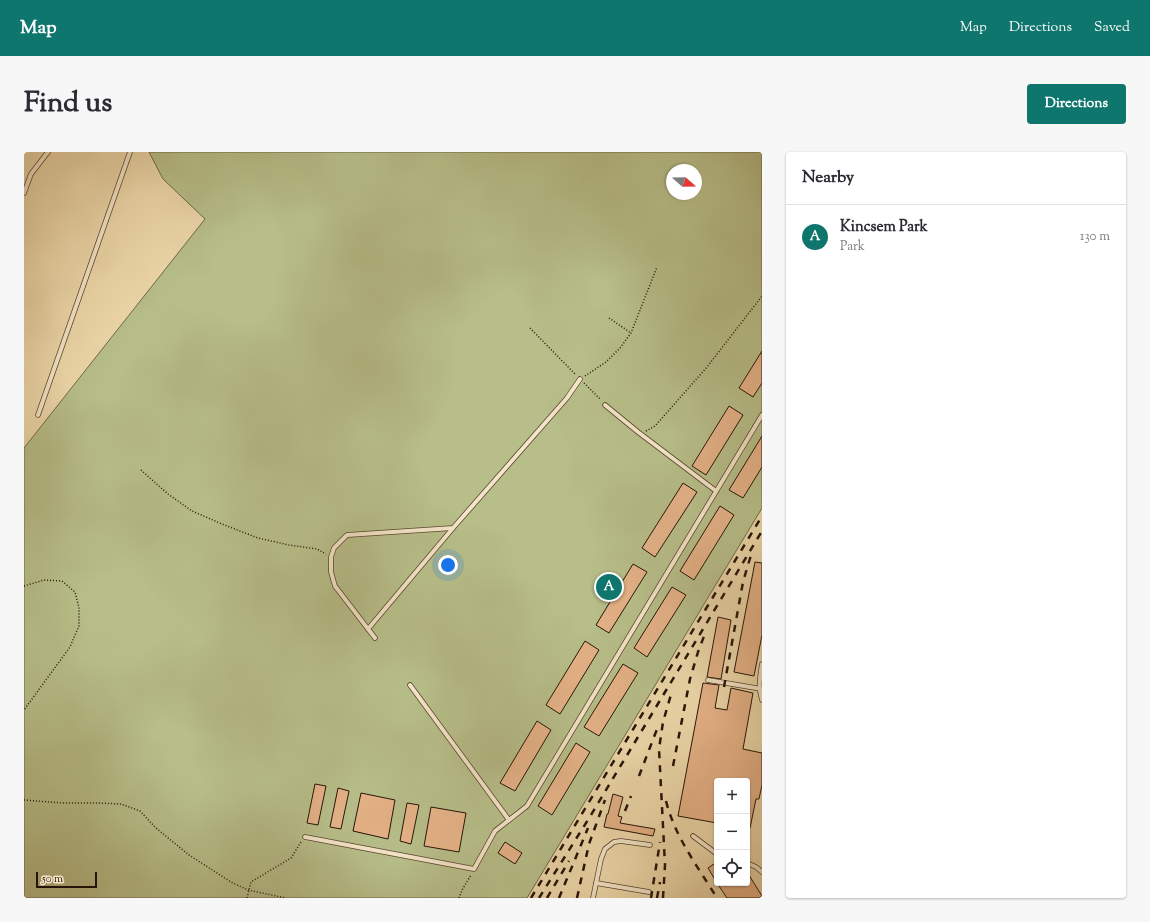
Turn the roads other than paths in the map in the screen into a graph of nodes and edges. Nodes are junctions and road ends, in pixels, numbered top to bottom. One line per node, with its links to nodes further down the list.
1 (47, 152): 3 (lane)
2 (130, 152): 7 (lane)
3 (26, 183): 4 (lane)
4 (24, 194)
5 (580, 379): 10 (lane)
6 (606, 405): 9 (lane)
7 (38, 415)
8 (762, 415): 9 (lane)
9 (716, 491): 18 (lane)
10 (454, 528): 11 (lane); 11 (lane)
11 (368, 629): 12 (lane)
12 (375, 638)
13 (762, 664): 16 (lane)
14 (708, 680): 16 (lane)
15 (410, 685): 18 (lane)
16 (761, 689): 17 (lane)
17 (762, 700)
18 (509, 820): 20 (lane)
19 (693, 836): 22 (lane)
20 (305, 837)
21 (650, 845): 25 (lane)
22 (714, 852)
23 (750, 864): 24 (lane)
24 (762, 872)
25 (596, 883): 26 (lane); 27 (lane)
26 (649, 892)
27 (593, 898)

